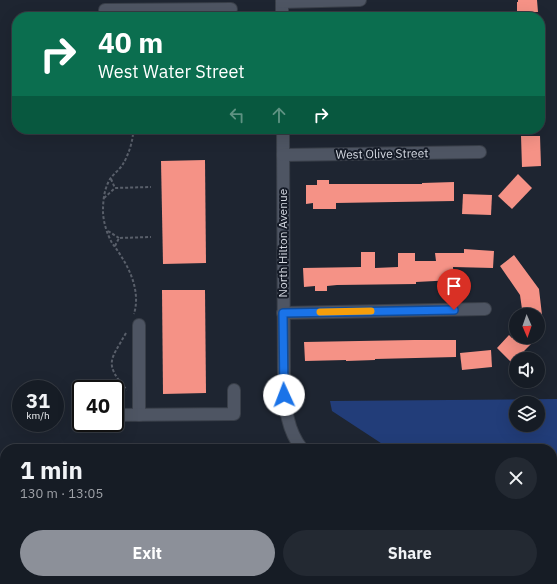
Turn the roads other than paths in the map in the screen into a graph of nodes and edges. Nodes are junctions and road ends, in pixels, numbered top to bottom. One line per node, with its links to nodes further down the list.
1 (360, 0): 2 (street)
2 (282, 1): 7 (street)
3 (231, 9): 6 (street)
4 (105, 10): 5 (street)
5 (127, 12)
6 (161, 12)
7 (282, 12)
8 (283, 134): 10 (street, North Hilton Avenue)
9 (480, 152): 10 (street, West Olive Street)
10 (283, 155): 12 (street, North Hilton Avenue)
11 (485, 310): 12 (street)
12 (283, 313): 17 (street, North Hilton Avenue)
13 (133, 324): 15 (street)
14 (234, 390): 15 (street)
15 (139, 415): 16 (street)
16 (124, 416)
17 (299, 444)

